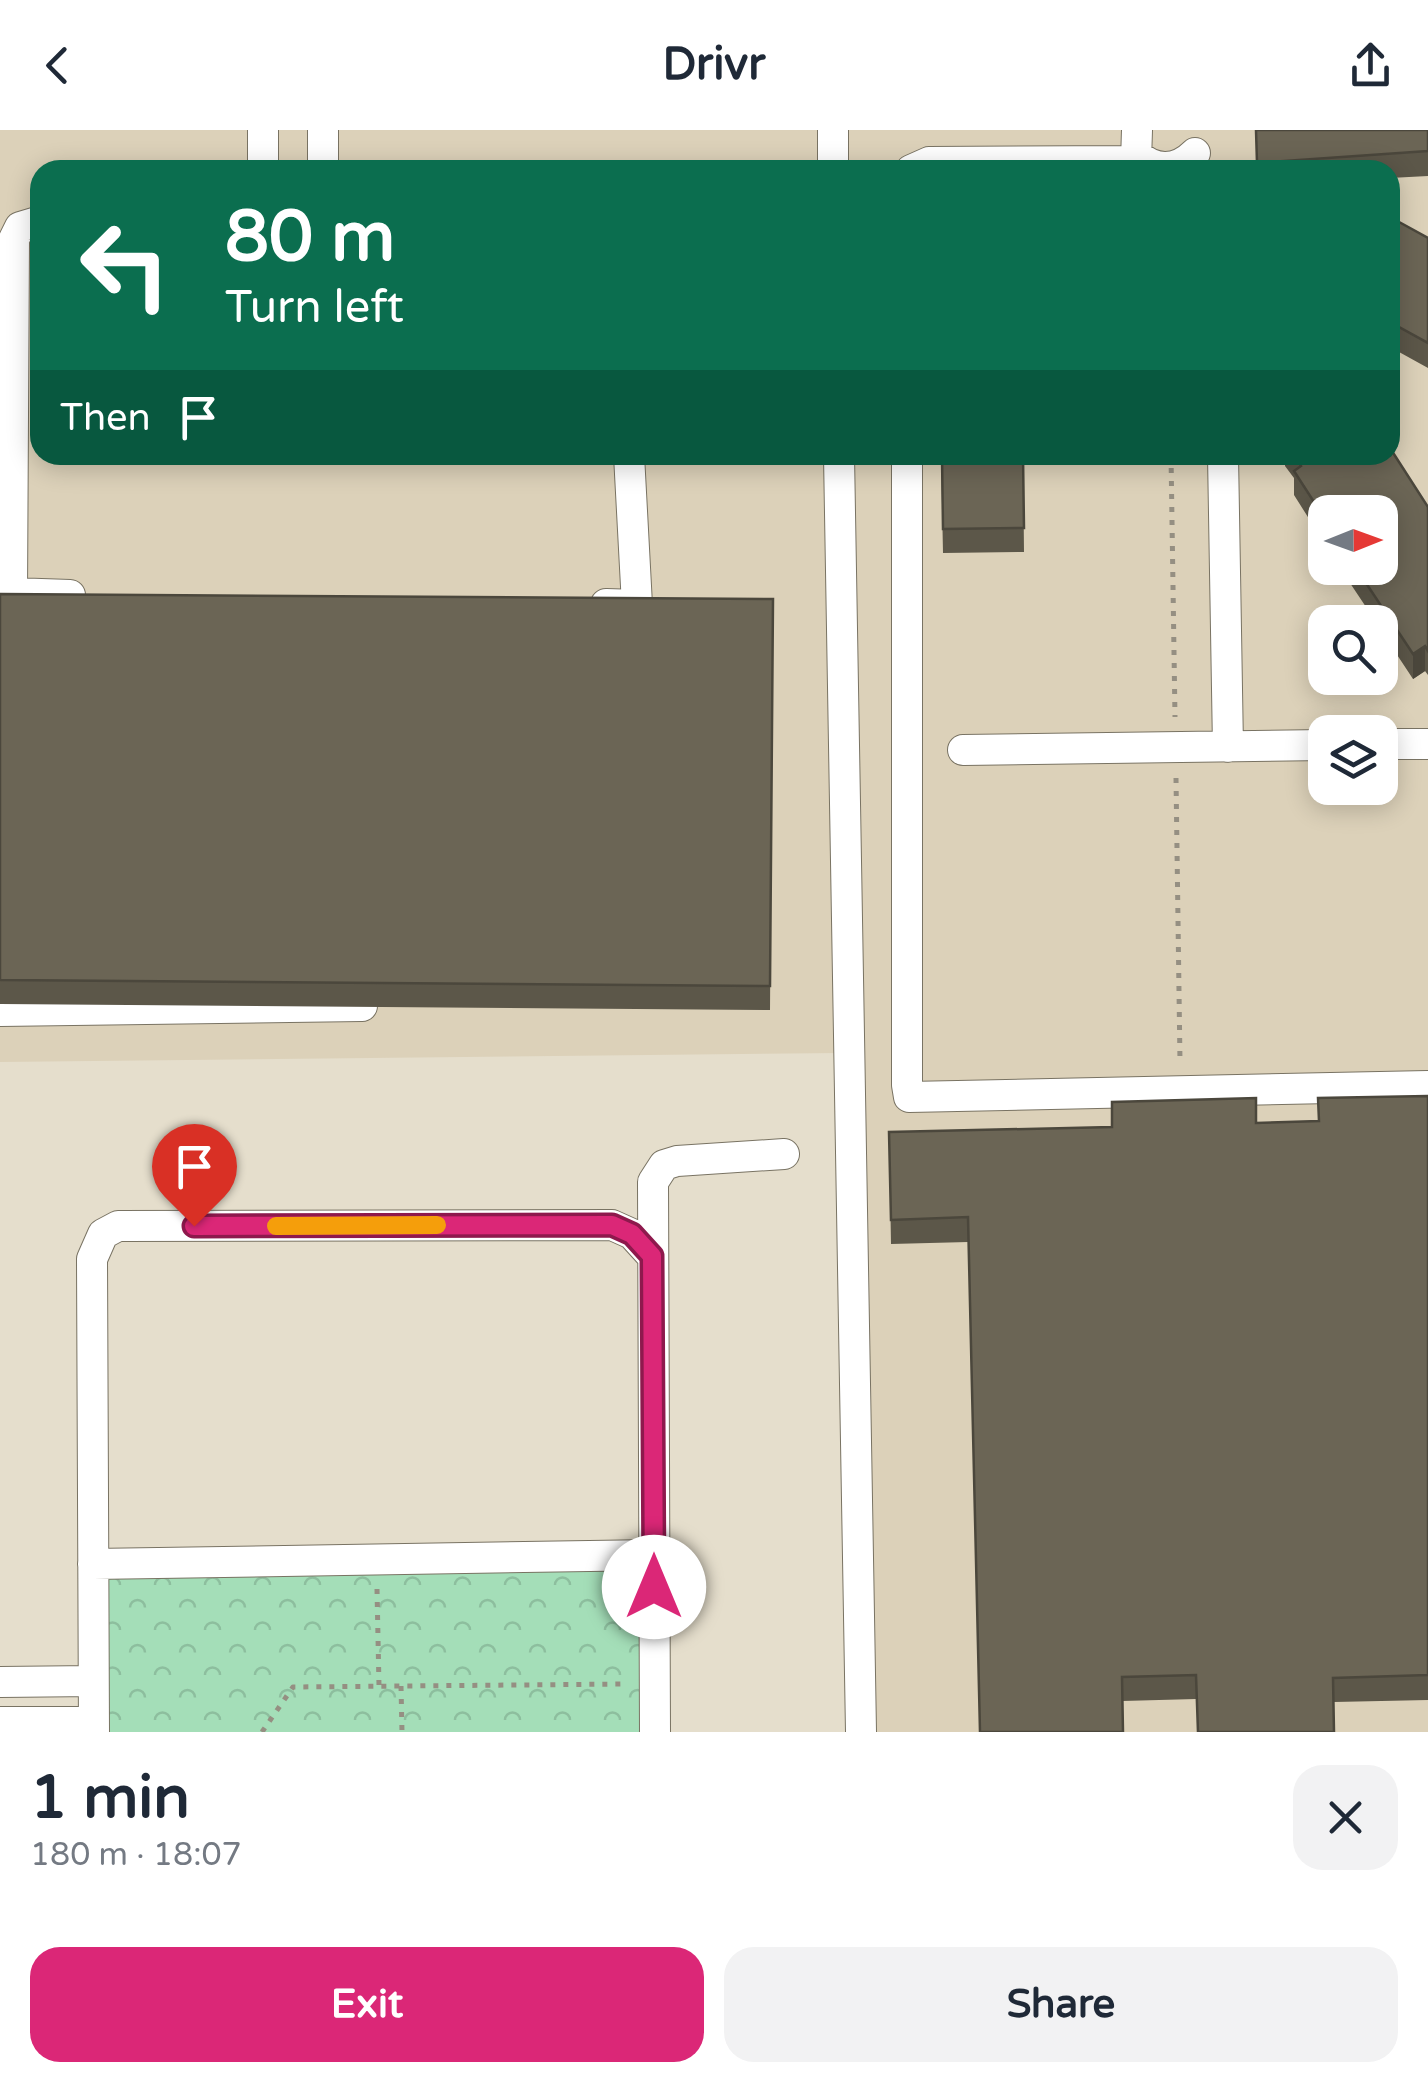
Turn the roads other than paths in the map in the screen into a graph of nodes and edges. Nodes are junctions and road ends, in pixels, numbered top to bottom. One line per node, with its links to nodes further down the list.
1 (263, 130): 5 (street)
2 (322, 130): 6 (street)
3 (833, 130): 7 (street)
4 (1136, 149): 8 (street)
5 (262, 160)
6 (323, 160)
7 (834, 160)
8 (961, 160)
9 (30, 224): 14 (street)
10 (630, 465): 17 (street)
11 (838, 465): 36 (street)
12 (907, 465): 26 (street)
13 (1223, 465): 22 (street)
14 (6, 593): 15 (street)
15 (106, 595)
16 (572, 604): 17 (street)
17 (637, 605): 18 (street)
18 (671, 605)
19 (1398, 744): 20 (street)
20 (1428, 744)
21 (1308, 746): 22 (street)
22 (1228, 747): 23 (street)
23 (963, 750)
24 (399, 1006): 25 (street)
25 (0, 1011)
26 (1428, 1086)
27 (784, 1154): 28 (street)
28 (652, 1256): 29 (street); 30 (street)
29 (654, 1555): 30 (street); 35 (street)
30 (93, 1564): 31 (street)
31 (93, 1681): 32 (street); 34 (street)
32 (0, 1682)
33 (0, 1722): 34 (street)
34 (94, 1727)
35 (655, 1732)
36 (862, 1732)

